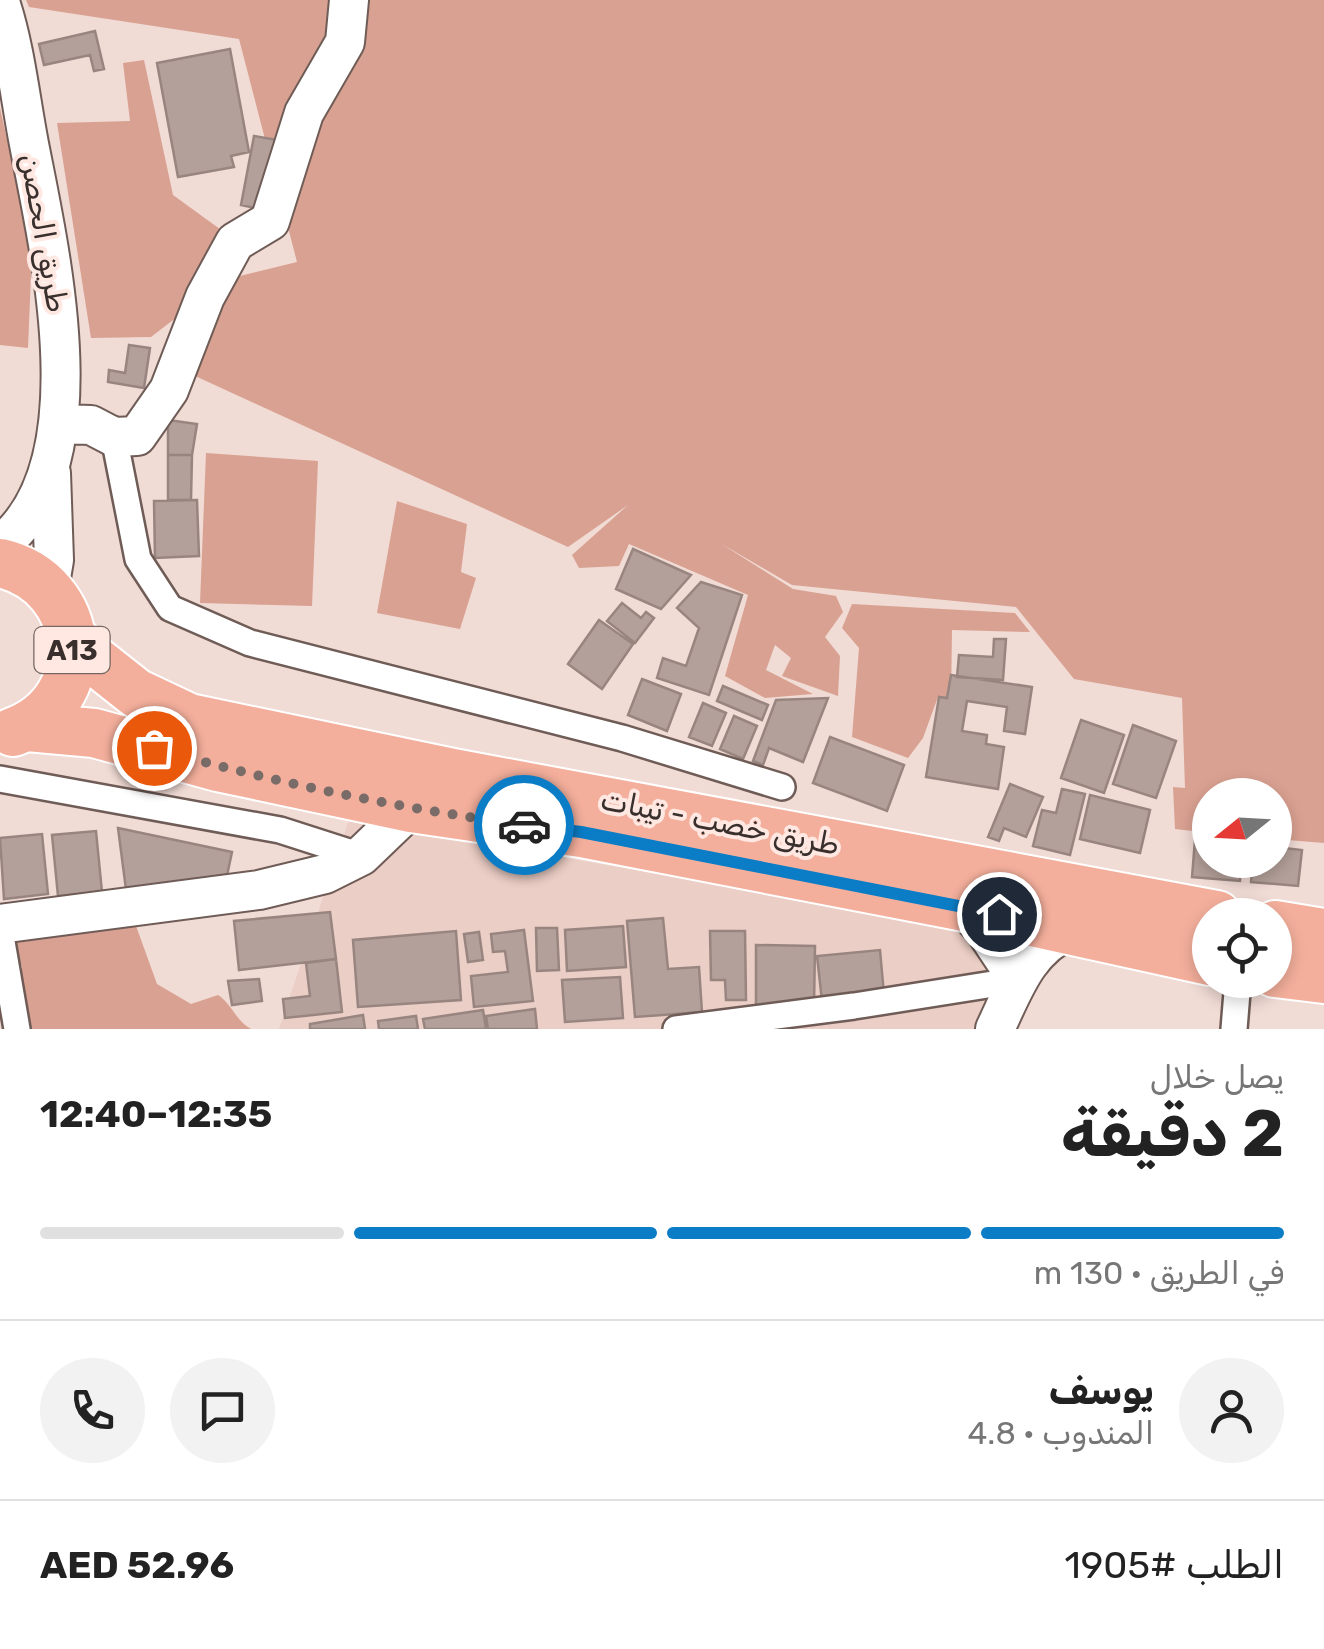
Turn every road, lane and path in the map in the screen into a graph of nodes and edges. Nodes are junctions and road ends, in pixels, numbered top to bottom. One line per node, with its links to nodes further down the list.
1 (349, 0): 4 (street)
2 (0, 2): 3 (street, طريق الحصن)
3 (58, 424): 4 (street); 5 (street, طريق الحصن)
4 (114, 438): 12 (street)
5 (51, 465): 6 (street, طريق الحصن); 8 (street, طريق الحصن)
6 (0, 545)
7 (0, 563): 8 (highway, A13)
8 (49, 590): 9 (highway, A13)
9 (72, 637): 10 (highway, A13); 16 (highway, طريق خصب - تيبات / A13)
10 (14, 732): 13 (highway, طريق خصب - تيبات / A13)
11 (0, 780): 14 (street)
12 (782, 787)
13 (411, 808): 14 (street); 15 (highway, طريق خصب - تيبات / A13)
14 (361, 856): 17 (street)
15 (964, 906): 19 (highway, طريق خصب - تيبات / A13); 23 (street)
16 (1192, 911)
17 (0, 927): 26 (street)
18 (1292, 928): 20 (highway)
19 (1069, 930): 21 (highway, طريق خصب - تيبات / A13); 23 (street)
20 (1324, 933)
21 (1192, 957)
22 (1292, 975): 24 (highway)
23 (1018, 980): 27 (street); 28 (street)
24 (1324, 980)
25 (1237, 998): 29 (street)
26 (18, 1029)
27 (676, 1029)
28 (994, 1029)
29 (1234, 1029)

